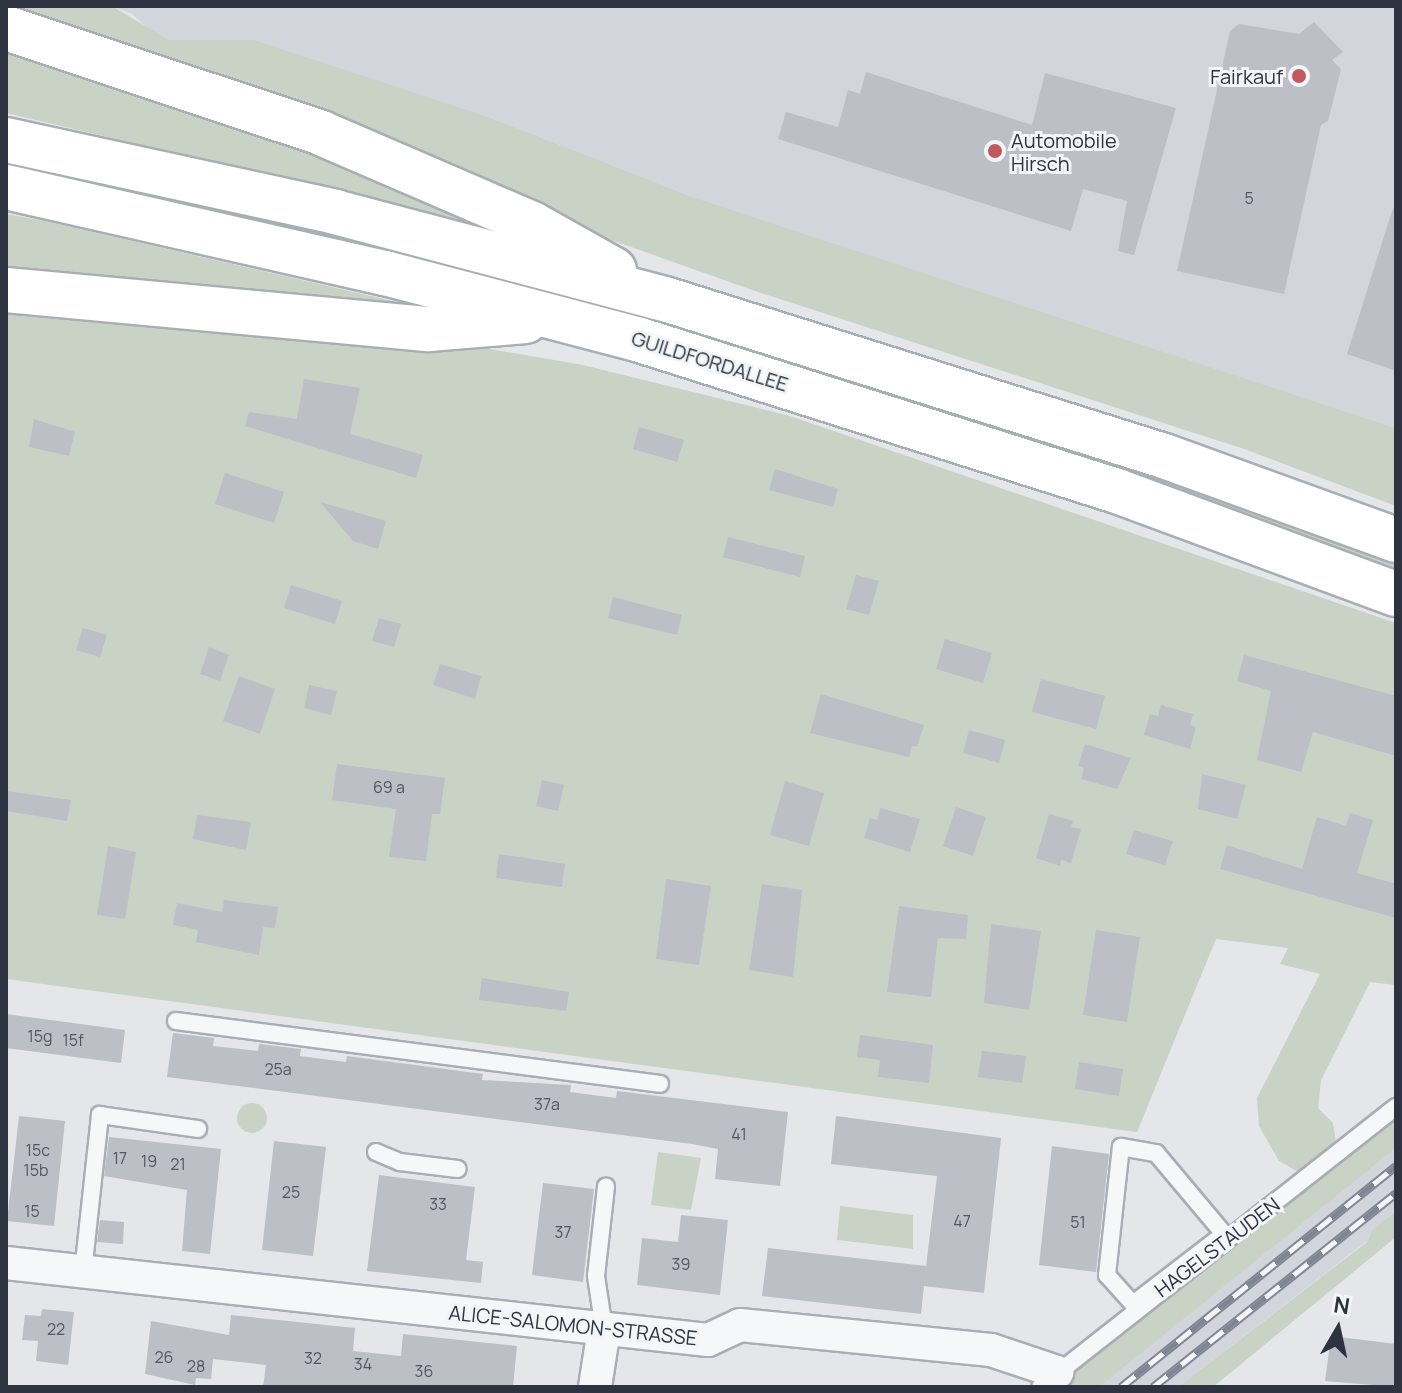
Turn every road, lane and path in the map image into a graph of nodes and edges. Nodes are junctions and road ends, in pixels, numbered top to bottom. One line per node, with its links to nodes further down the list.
1 (6, 28): 5 (highway)
2 (6, 140): 5 (highway)
3 (6, 187): 6 (highway, GUILDFORDALLEE)
4 (6, 290): 6 (highway)
5 (668, 300): 7 (highway)
6 (560, 319): 8 (highway, GUILDFORDALLEE)
7 (1396, 540)
8 (1396, 594)
9 (176, 1021): 10 (lane)
10 (660, 1084)
11 (1396, 1107): 20 (lane, HAGELSTAUDEN)
12 (198, 1129): 17 (lane)
13 (376, 1152): 14 (lane)
14 (458, 1169)
15 (606, 1187): 19 (lane)
16 (6, 1263): 17 (street, ALICE-SALOMON-STRASSE)
17 (83, 1272): 19 (street, ALICE-SALOMON-STRASSE)
18 (1107, 1275): 18 (lane)
19 (604, 1329): 20 (street, ALICE-SALOMON-STRASSE); 21 (street)
20 (1049, 1380)
21 (595, 1387)

